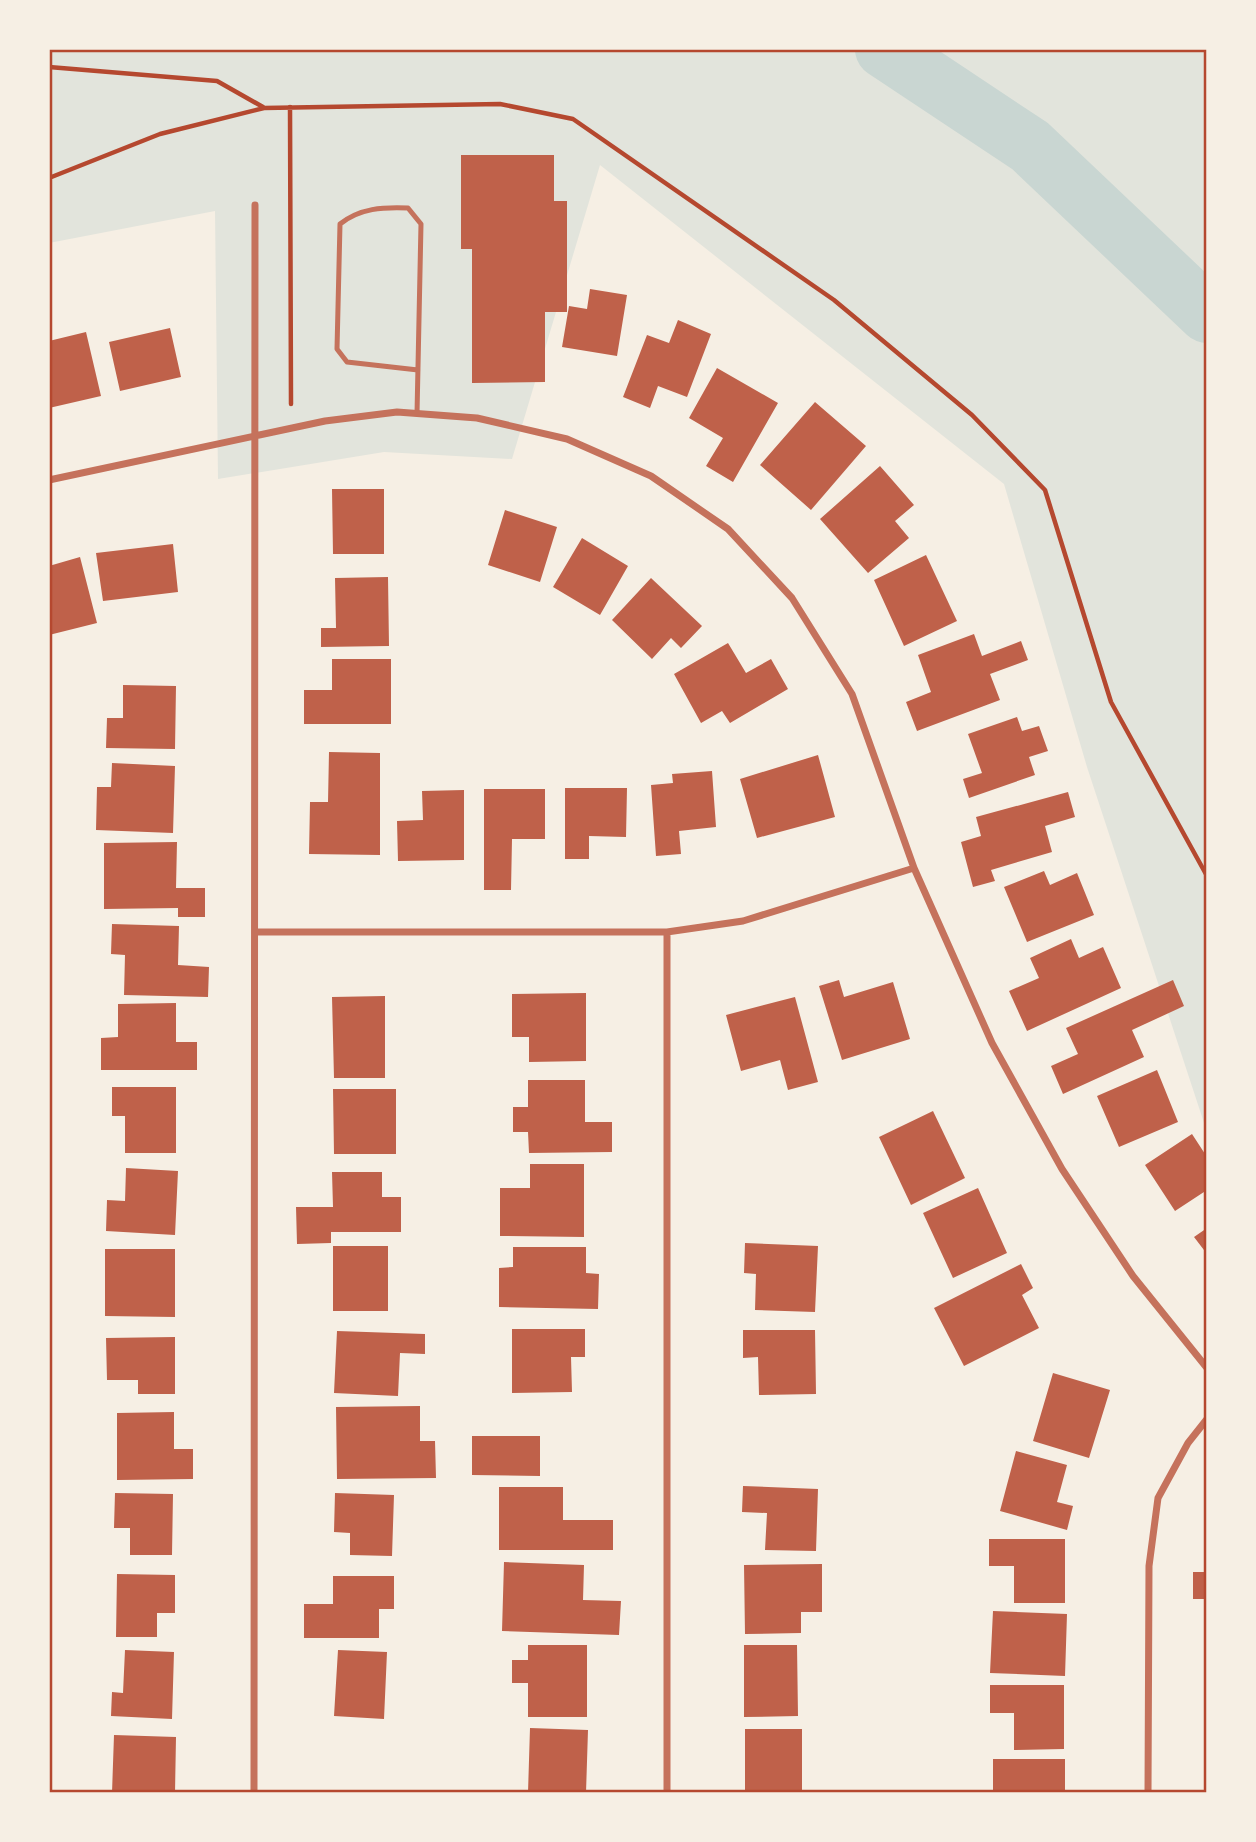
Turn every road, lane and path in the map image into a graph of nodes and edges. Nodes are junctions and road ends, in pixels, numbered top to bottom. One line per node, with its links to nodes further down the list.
1 (49, 67): 3 (path)
2 (290, 107): 3 (path); 7 (path); 12 (path)
3 (264, 108): 4 (path)
4 (49, 178)
5 (255, 205): 9 (street)
6 (418, 370): 6 (lane); 8 (lane)
7 (290, 404)
8 (417, 414): 9 (street); 11 (street)
9 (255, 436): 10 (street); 13 (street)
10 (49, 480)
11 (914, 868): 14 (street); 15 (street)
12 (1207, 876)
13 (255, 932): 14 (street); 17 (street)
14 (667, 932): 18 (street)
15 (1207, 1368)
16 (1207, 1419): 19 (street)
17 (254, 1793)
18 (667, 1793)
19 (1148, 1793)

